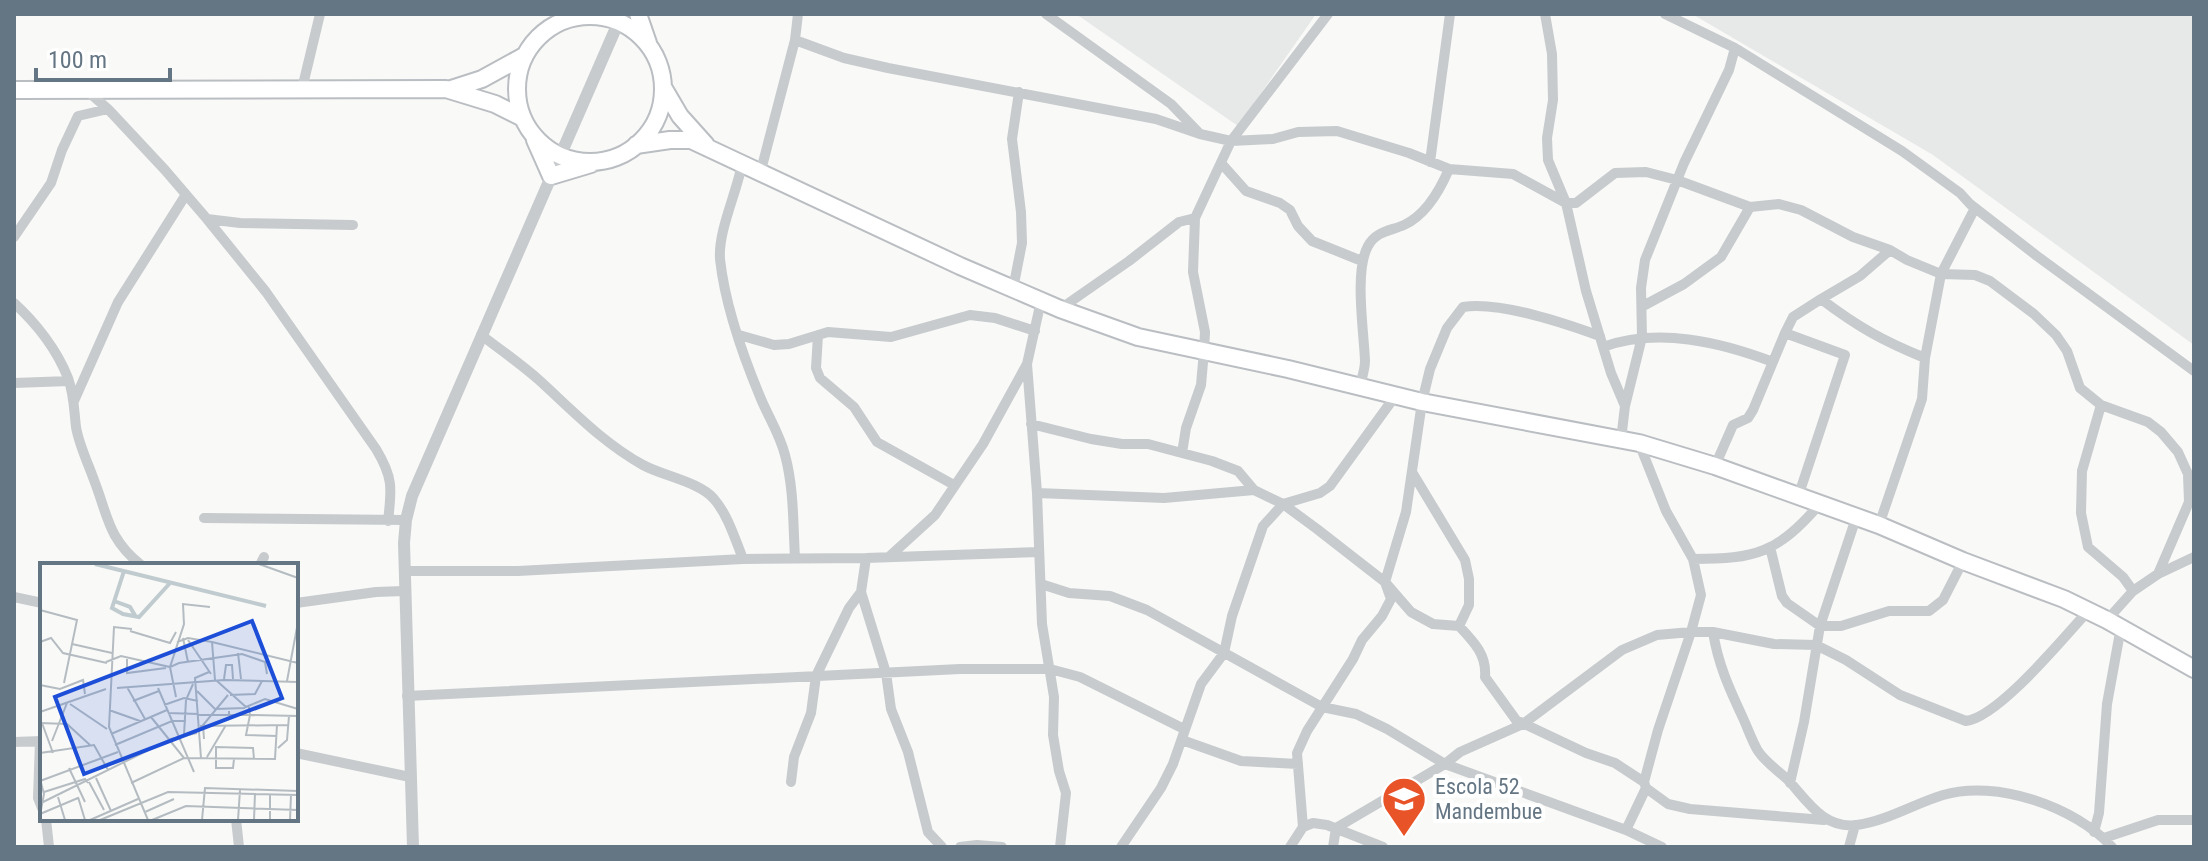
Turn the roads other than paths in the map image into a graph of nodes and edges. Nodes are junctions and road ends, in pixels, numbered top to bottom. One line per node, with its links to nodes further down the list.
1 (320, 14): 16 (street)
2 (638, 14): 12 (main road)
3 (798, 14): 11 (street)
4 (1046, 14): 24 (street)
5 (1328, 14): 25 (street)
6 (1450, 14): 30 (street)
7 (1545, 14): 38 (street)
8 (1665, 14): 13 (street)
9 (572, 17): 10 (main road); 14 (main road)
10 (620, 18): 12 (main road); 28 (street)
11 (795, 40): 20 (street); 34 (street)
12 (650, 48): 15 (main road)
13 (1735, 48): 36 (street); 40 (street)
14 (524, 56): 17 (main road); 22 (main road)
15 (663, 87): 26 (main road); 27 (main road)
16 (302, 89): 17 (main road); 19 (main road)
17 (451, 89): 22 (main road)
18 (14, 90): 19 (main road)
19 (86, 90): 21 (street)
20 (1019, 92): 24 (street); 48 (street)
21 (108, 109): 37 (street); 44 (street)
22 (523, 118): 23 (main road)
23 (532, 133): 28 (main road); 35 (main road)
24 (1200, 134): 25 (street)
25 (1231, 141): 30 (street); 31 (street)
26 (636, 145): 27 (main road); 29 (main road)
27 (710, 149): 32 (main road)
28 (560, 156): 29 (main road); 35 (street)
29 (600, 161): 35 (main road)
30 (1430, 162): 33 (street)
31 (1221, 163): 41 (street); 46 (street)
32 (742, 164): 34 (main road); 57 (street)
33 (1449, 169): 38 (street); 46 (street)
34 (760, 174): 48 (main road)
35 (551, 176): 56 (street)
36 (1677, 180): 38 (street); 39 (street); 52 (street)
37 (185, 196): 42 (street); 70 (street)
38 (1566, 203): 60 (street)
39 (1750, 207): 45 (street); 52 (street)
40 (1975, 208): 47 (street); 65 (street)
41 (1195, 218): 53 (street); 61 (street)
42 (207, 219): 43 (street); 90 (street)
43 (353, 225)
44 (14, 237)
45 (1890, 250): 47 (street); 49 (street)
46 (1362, 261): 68 (street)
47 (1941, 274): 62 (street); 72 (street)
48 (1013, 289): 50 (main road)
49 (1821, 299): 55 (street); 62 (street)
50 (1041, 301): 53 (main road); 54 (street)
51 (14, 303): 66 (street)
52 (1643, 306): 59 (street)
53 (1060, 309): 61 (main road)
54 (1035, 331): 58 (street); 64 (street)
55 (1785, 333): 63 (street); 83 (street)
56 (481, 335): 89 (street); 97 (street)
57 (739, 335): 58 (street); 95 (street)
58 (818, 335): 80 (street)
59 (1642, 337): 60 (street); 63 (street); 73 (street)
60 (1601, 341): 71 (street); 73 (street)
61 (1204, 351): 68 (main road); 77 (street)
62 (1925, 358): 91 (street)
63 (1773, 362): 78 (street)
64 (1027, 364): 74 (street); 80 (street)
65 (2194, 371)
66 (69, 381): 67 (street); 70 (street)
67 (14, 383)
68 (1360, 385): 69 (main road)
69 (1396, 395): 71 (main road); 85 (street)
70 (74, 401): 101 (street)
71 (1422, 402): 75 (main road); 79 (street)
72 (2101, 405): 84 (street); 107 (street)
73 (1625, 406): 75 (street)
74 (1031, 424): 77 (street); 82 (street)
75 (1621, 440): 76 (main road)
76 (1639, 443): 78 (main road); 98 (street)
77 (1182, 453): 81 (street)
78 (1715, 466): 83 (main road)
79 (1412, 472): 104 (street); 114 (street)
80 (954, 485): 94 (street)
81 (1254, 490): 82 (street); 85 (street)
82 (1037, 493): 93 (street)
83 (1798, 497): 86 (main road)
84 (2191, 501): 103 (street)
85 (1283, 504): 104 (street); 119 (street)
86 (1819, 505): 88 (main road); 92 (street)
87 (204, 518): 90 (street)
88 (1856, 518): 91 (main road); 115 (street)
89 (406, 520): 90 (street); 102 (street)
90 (388, 521)
91 (1879, 525): 100 (main road)
92 (1770, 547): 98 (street); 115 (street)
93 (1039, 552): 94 (street); 105 (street)
94 (890, 556): 96 (street)
95 (795, 558): 96 (street); 97 (street)
96 (866, 558): 108 (street)
97 (743, 559): 102 (street)
98 (1693, 559): 116 (street)
99 (2193, 559): 103 (street)
100 (1963, 561): 112 (main road); 115 (street)
101 (138, 563)
102 (405, 571): 106 (street)
103 (2158, 574): 107 (street)
104 (1385, 582): 114 (street); 125 (street)
105 (1041, 584): 119 (street); 120 (street)
106 (404, 591): 111 (street); 124 (street)
107 (2133, 591): 113 (street)
108 (861, 592): 122 (street); 123 (street)
109 (14, 597): 110 (street)
110 (40, 603)
111 (298, 603)
112 (2089, 610): 113 (main road); 118 (street)
113 (2114, 623): 121 (main road); 147 (street)
114 (1459, 626): 126 (street)
115 (1820, 626): 118 (street)
116 (1691, 632): 117 (street); 126 (street); 137 (street)
117 (1713, 632): 118 (street); 136 (street)
118 (1816, 645): 136 (street)
119 (1224, 653): 125 (street); 127 (street)
120 (1050, 669): 122 (street); 127 (street); 154 (street)
121 (2194, 669)
122 (886, 673): 123 (street); 151 (street)
123 (816, 676): 124 (street); 135 (street)
124 (407, 696): 134 (street)
125 (1322, 707): 132 (street); 133 (street)
126 (1523, 724): 133 (street); 137 (street)
127 (1183, 735): 132 (street); 155 (street)
128 (40, 741): 129 (street)
129 (14, 742)
130 (298, 753): 134 (street)
131 (40, 760): 138 (street)
132 (1298, 764): 144 (street)
133 (1445, 764): 145 (street); 146 (street)
134 (410, 777): 150 (street)
135 (791, 782)
136 (1790, 783): 139 (street)
137 (1645, 785): 139 (street); 146 (street)
138 (40, 803)
139 (1824, 820): 143 (street)
140 (2194, 820): 147 (street)
141 (46, 821): 148 (street)
142 (236, 821): 149 (street)
143 (1855, 825): 147 (street); 160 (street)
144 (1303, 827): 145 (street); 156 (street)
145 (1336, 828): 157 (street); 158 (street)
146 (1626, 830): 159 (street)
147 (2103, 839)
148 (49, 847)
149 (239, 847)
150 (413, 847)
151 (942, 847)
152 (960, 847): 153 (street)
153 (1002, 847)
154 (1060, 847)
155 (1121, 847)
156 (1290, 847)
157 (1333, 847)
158 (1383, 847)
159 (1662, 847)
160 (1849, 847)

